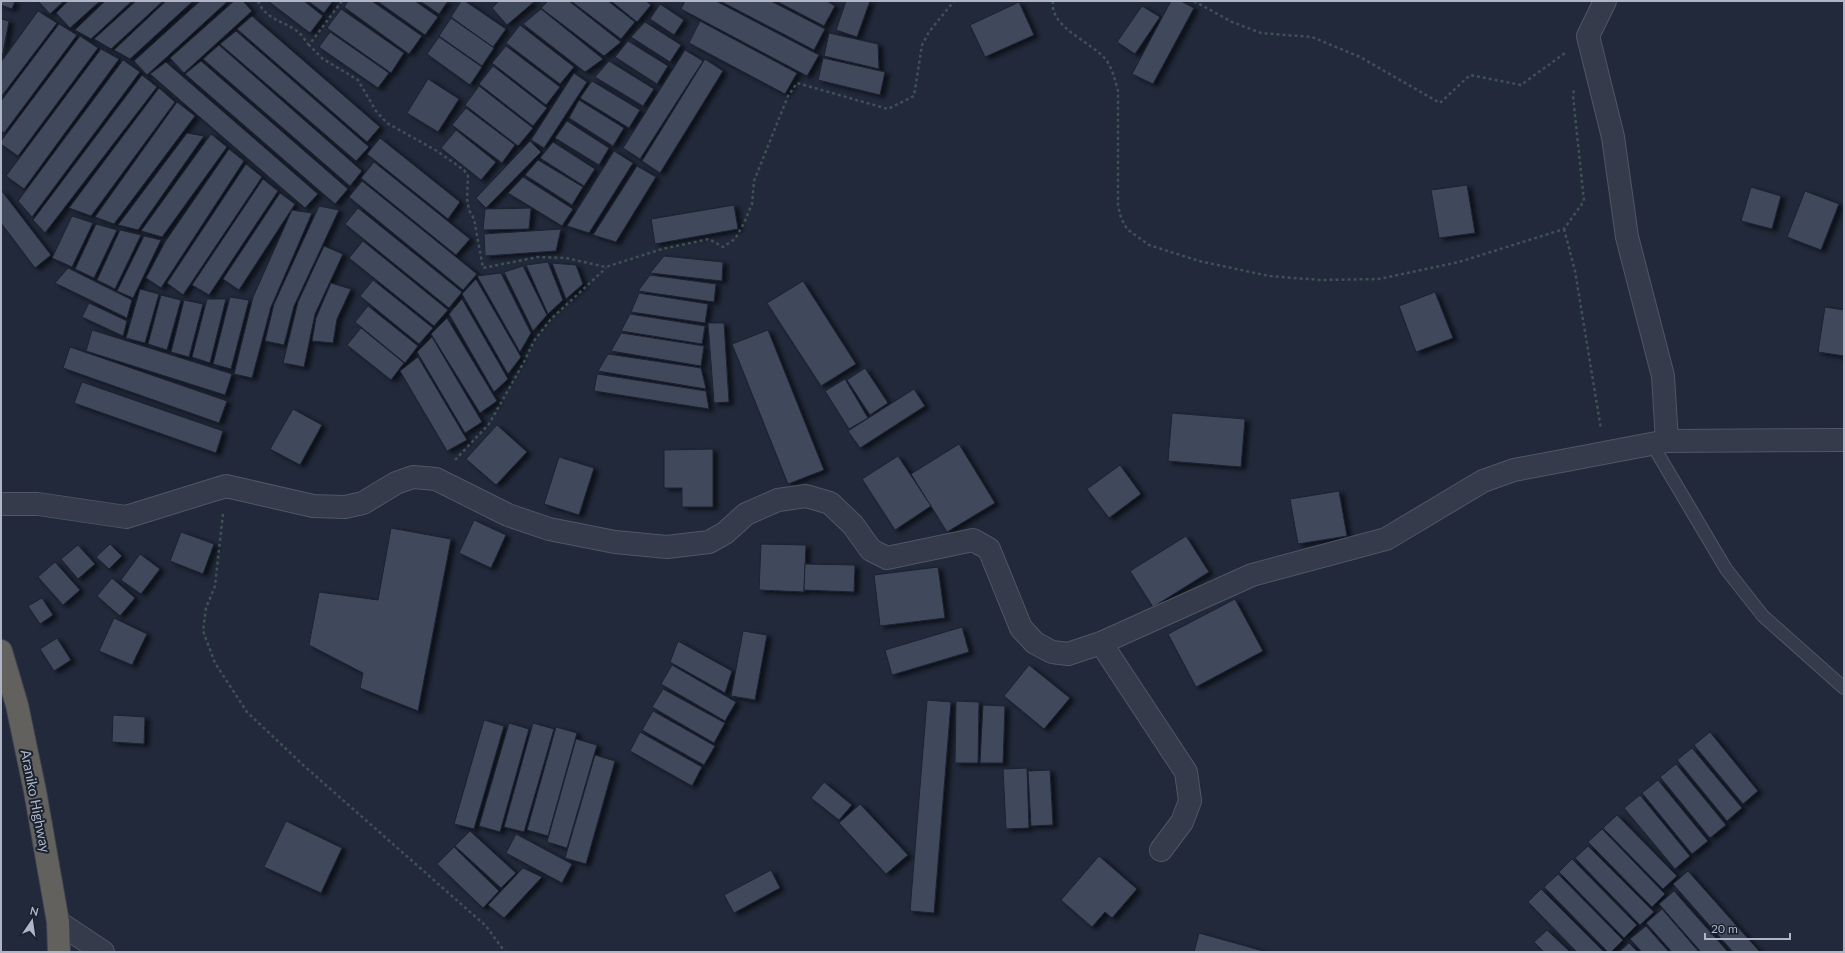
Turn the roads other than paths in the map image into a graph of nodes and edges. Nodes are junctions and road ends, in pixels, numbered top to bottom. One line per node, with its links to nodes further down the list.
1 (1605, 1): 3 (street)
2 (1844, 440): 3 (street)
3 (1660, 442): 5 (street); 7 (lane)
4 (1, 504): 5 (street)
5 (1101, 643): 8 (street)
6 (1, 651): 9 (highway, Araniko Highway)
7 (1844, 688)
8 (1161, 850)
9 (58, 922): 10 (highway, Araniko Highway); 11 (street)
10 (59, 952)
11 (103, 952)

